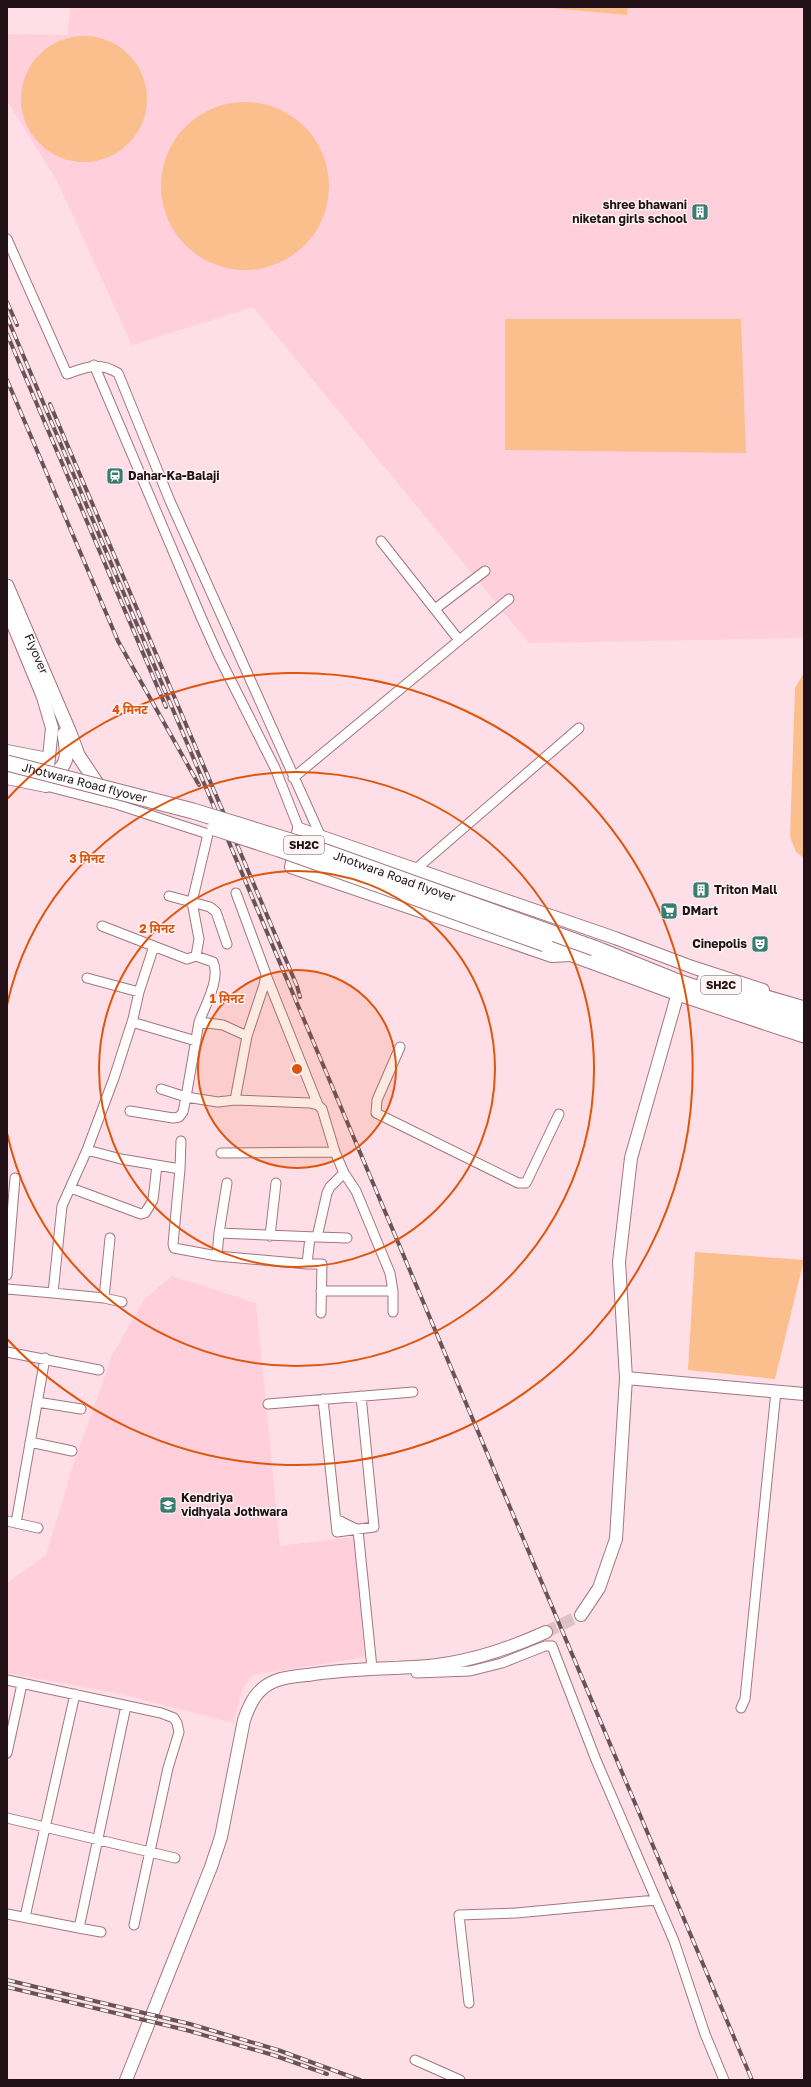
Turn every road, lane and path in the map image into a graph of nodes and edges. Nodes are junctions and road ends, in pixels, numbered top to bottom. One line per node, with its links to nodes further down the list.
1 (7, 239): 2 (street)
2 (94, 365): 14 (street); 16 (street)
3 (381, 541): 7 (street)
4 (485, 571): 7 (street)
5 (7, 586): 10 (main road, Flyover)
6 (509, 599): 9 (street)
7 (434, 609): 9 (street)
8 (7, 610): 13 (street)
9 (459, 640): 19 (street)
10 (64, 722): 20 (main road, Flyover); 21 (main road, Flyover)
11 (579, 728): 24 (street)
12 (7, 751): 13 (street)
13 (48, 759): 20 (street)
14 (286, 762): 16 (street); 19 (street)
15 (7, 763): 20 (main road, Jhotwara Road flyover / SH2C, bridge)
16 (275, 768): 22 (street)
17 (7, 771): 32 (main road, Jhotwara Road flyover, bridge)
18 (7, 778): 20 (street)
19 (293, 778): 23 (street)
20 (50, 780): 21 (main road, Jhotwara Road flyover / SH2C, bridge); 27 (street)
21 (98, 785): 31 (main road, Jhotwara Road flyover / SH2C, bridge)
22 (299, 829): 23 (street); 32 (street)
23 (322, 838): 24 (street)
24 (416, 869): 38 (street)
25 (236, 893): 34 (street)
26 (169, 896): 27 (street)
27 (192, 902): 29 (street); 33 (street)
28 (102, 926): 30 (street)
29 (227, 944)
30 (154, 946): 33 (street); 36 (street)
31 (594, 948): 39 (main road, Jhotwara Road flyover / SH2C); 42 (main road, Jhotwara Road flyover)
32 (573, 954): 37 (main road, Jhotwara Road flyover)
33 (196, 956): 41 (street)
34 (266, 974): 44 (street); 50 (street)
35 (87, 978): 36 (street)
36 (139, 992): 40 (street)
37 (678, 993): 43 (main road, Jhotwara Road flyover); 83 (street)
38 (804, 1003)
39 (804, 1009)
40 (132, 1022): 45 (street); 54 (street)
41 (199, 1022): 44 (street); 45 (street)
42 (804, 1024)
43 (804, 1035)
44 (247, 1036): 49 (street)
45 (196, 1041): 48 (street)
46 (400, 1047): 52 (street)
47 (160, 1089): 48 (street)
48 (186, 1097): 49 (street); 51 (street)
49 (235, 1100): 50 (street)
50 (318, 1106): 56 (street)
51 (130, 1111)
52 (559, 1114)
53 (181, 1141): 58 (street)
54 (87, 1150): 57 (street); 63 (street)
55 (221, 1152): 56 (street)
56 (336, 1152): 59 (street)
57 (157, 1165): 58 (street); 63 (street)
58 (180, 1169): 69 (street)
59 (344, 1173): 66 (street); 74 (street)
60 (15, 1178): 71 (street)
61 (227, 1183): 64 (street)
62 (276, 1183): 65 (street)
63 (71, 1188): 75 (street)
64 (219, 1233): 65 (street); 69 (street)
65 (270, 1236): 66 (street)
66 (314, 1237): 68 (street); 70 (street)
67 (110, 1238): 76 (street)
68 (347, 1238)
69 (217, 1256): 70 (street)
70 (307, 1264): 73 (street)
71 (7, 1275)
72 (7, 1289): 75 (street)
73 (321, 1291): 74 (street); 79 (street)
74 (393, 1291): 78 (street)
75 (53, 1293): 76 (street)
76 (104, 1298): 77 (street)
77 (122, 1302)
78 (393, 1312)
79 (321, 1313)
80 (7, 1352): 81 (street)
81 (45, 1358): 82 (street); 89 (street)
82 (99, 1370)
83 (626, 1378): 84 (street); 98 (street)
84 (776, 1391): 86 (street); 106 (street)
85 (413, 1392): 87 (street)
86 (804, 1394)
87 (361, 1396): 88 (street); 97 (street)
88 (323, 1399): 90 (street); 97 (street)
89 (37, 1402): 91 (street); 92 (street)
90 (268, 1404)
91 (81, 1409)
92 (30, 1442): 93 (street); 95 (street)
93 (72, 1451)
94 (7, 1521): 95 (street)
95 (16, 1523): 96 (street)
96 (38, 1528)
97 (358, 1530): 100 (street)
98 (581, 1615)
99 (546, 1632): 100 (street)
100 (372, 1668): 121 (street)
101 (416, 1674): 113 (street)
102 (7, 1680): 103 (street)
103 (22, 1684): 104 (street); 107 (street)
104 (74, 1694): 105 (street); 109 (street)
105 (126, 1706): 110 (street); 111 (street)
106 (741, 1708)
107 (7, 1753)
108 (7, 1818): 109 (street)
109 (45, 1827): 110 (street); 115 (street)
110 (96, 1839): 111 (street); 117 (street)
111 (150, 1852): 112 (street); 116 (street)
112 (175, 1858)
113 (656, 1900): 119 (street); 123 (street)
114 (7, 1914): 115 (street)
115 (25, 1917): 117 (street)
116 (134, 1925)
117 (79, 1928): 118 (street)
118 (101, 1932)
119 (469, 2003)
120 (415, 2060): 122 (street)
121 (126, 2080)
122 (460, 2080)
123 (724, 2080)

